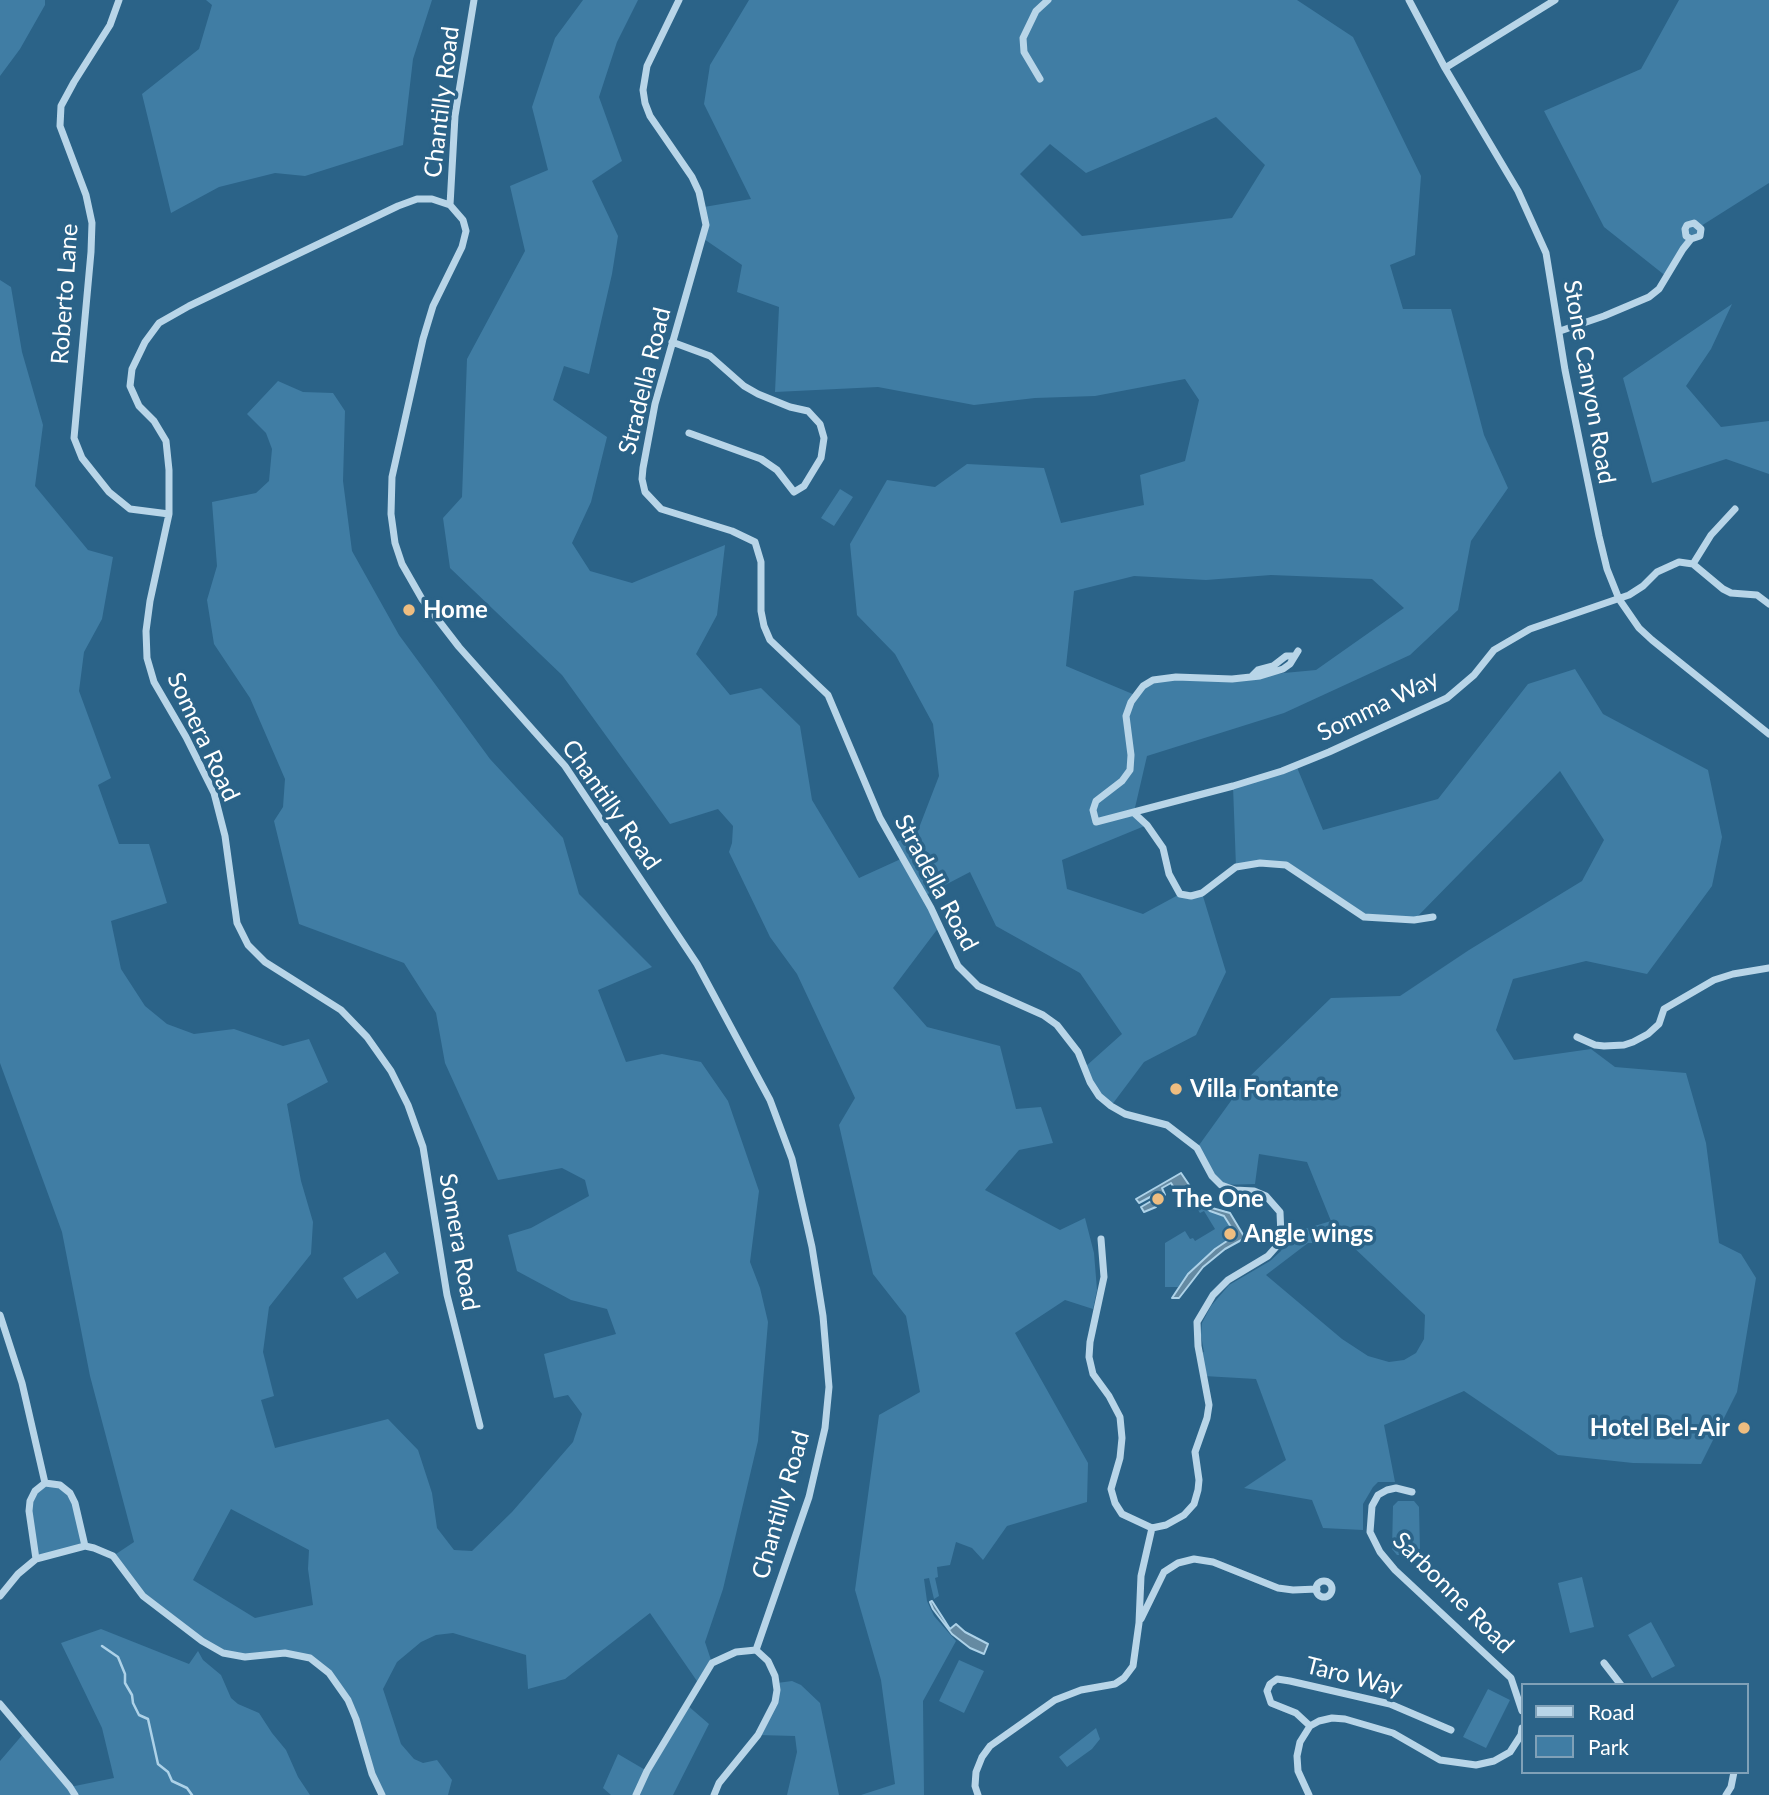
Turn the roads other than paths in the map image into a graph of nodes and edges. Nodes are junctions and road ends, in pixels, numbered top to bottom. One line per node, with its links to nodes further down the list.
1 (119, 0): 15 (street, Roberto Lane)
2 (474, 0): 9 (street, Chantilly Road)
3 (679, 0): 12 (street, Stradella Road)
4 (1048, 0): 8 (street)
5 (1409, 0): 7 (street, Stone Canyon Road)
6 (1556, 0): 7 (street)
7 (1445, 68): 11 (street, Stone Canyon Road)
8 (1040, 79)
9 (450, 205): 15 (street, Somera Road); 36 (street, Chantilly Road)
10 (1691, 239): 11 (street)
11 (1560, 331): 17 (street, Stone Canyon Road)
12 (672, 342): 13 (street); 30 (street, Stradella Road)
13 (689, 433)
14 (1734, 509): 16 (street)
15 (169, 514): 27 (street, Somera Road)
16 (1693, 564): 17 (street, Somma Way); 18 (street)
17 (1619, 599): 20 (street, Stone Canyon Road); 21 (street, Somma Way)
18 (1769, 604)
19 (1296, 653): 21 (street, Somma Way)
20 (1769, 734)
21 (1134, 813): 22 (street)
22 (1433, 917)
23 (1769, 968): 24 (street)
24 (1577, 1037)
25 (1101, 1239): 30 (street)
26 (0, 1315): 28 (street)
27 (480, 1426)
28 (45, 1483): 31 (street); 32 (street)
29 (1412, 1492): 40 (street, Sarbonne Road)
30 (1152, 1528): 35 (street)
31 (85, 1546): 32 (street); 46 (street)
32 (36, 1559): 34 (street)
33 (1317, 1589): 35 (street)
34 (0, 1596)
35 (1139, 1623): 49 (street)
36 (756, 1650): 47 (street); 48 (street)
37 (1604, 1663): 38 (street)
38 (1620, 1683)
39 (0, 1704): 45 (street)
40 (1520, 1705)
41 (1310, 1726): 42 (street, Taro Way); 43 (street); 50 (street)
42 (1451, 1730)
43 (1520, 1737)
44 (1734, 1774): 51 (street)
45 (75, 1795)
46 (382, 1795)
47 (636, 1795)
48 (714, 1795)
49 (978, 1795)
50 (1309, 1795)
51 (1726, 1795)

